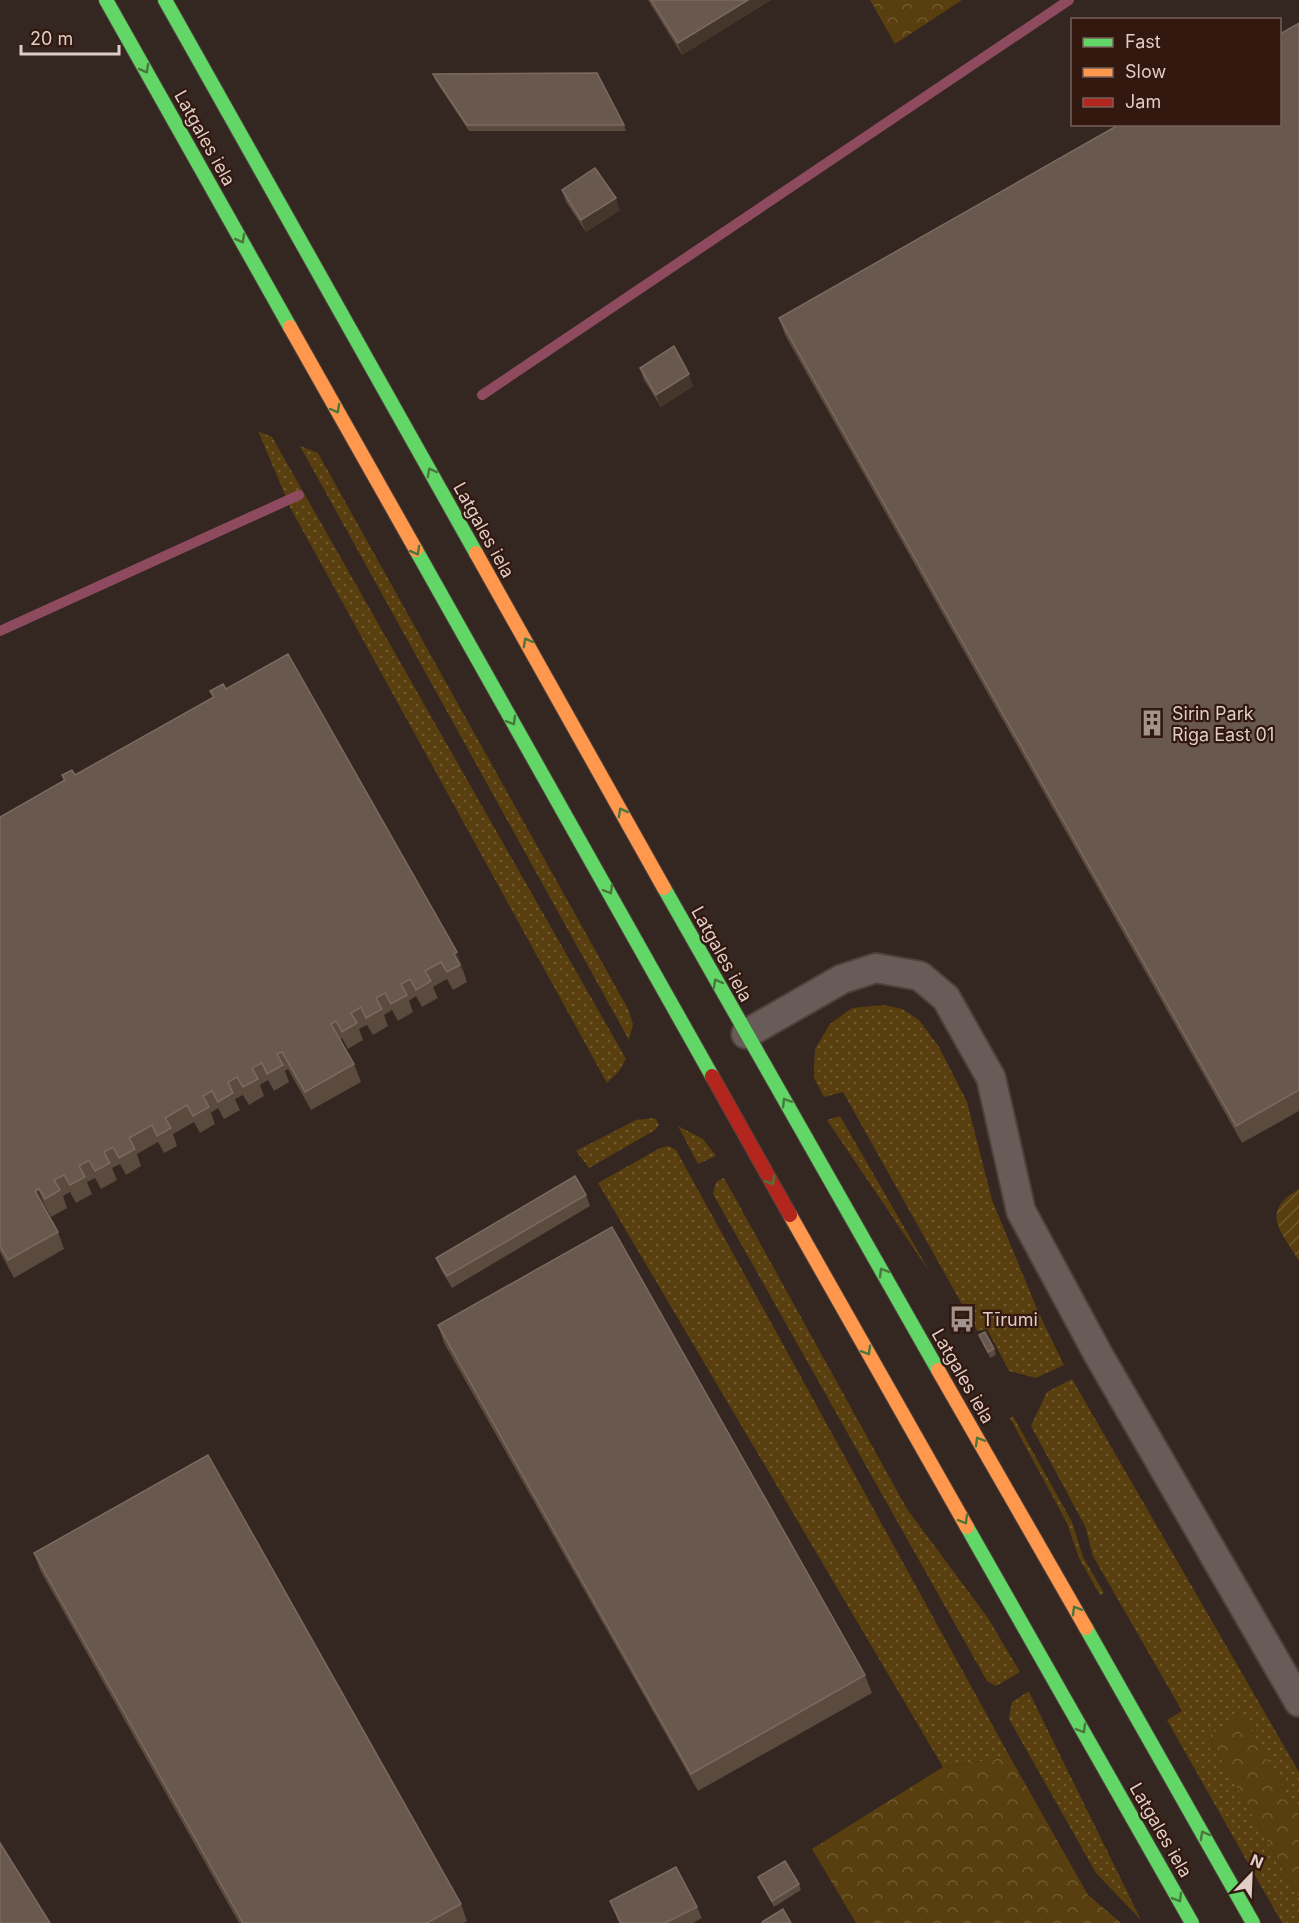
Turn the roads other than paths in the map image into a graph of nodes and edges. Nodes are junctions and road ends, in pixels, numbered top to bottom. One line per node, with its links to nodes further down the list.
1 (106, 0): 5 (highway, Latgales iela, one-way to 5)
2 (165, 0): 3 (highway, Latgales iela, one-way to 2)
3 (741, 1036): 4 (street); 6 (highway, Latgales iela, one-way to 3)
4 (1299, 1701)
5 (1192, 1923)
6 (1253, 1923)

